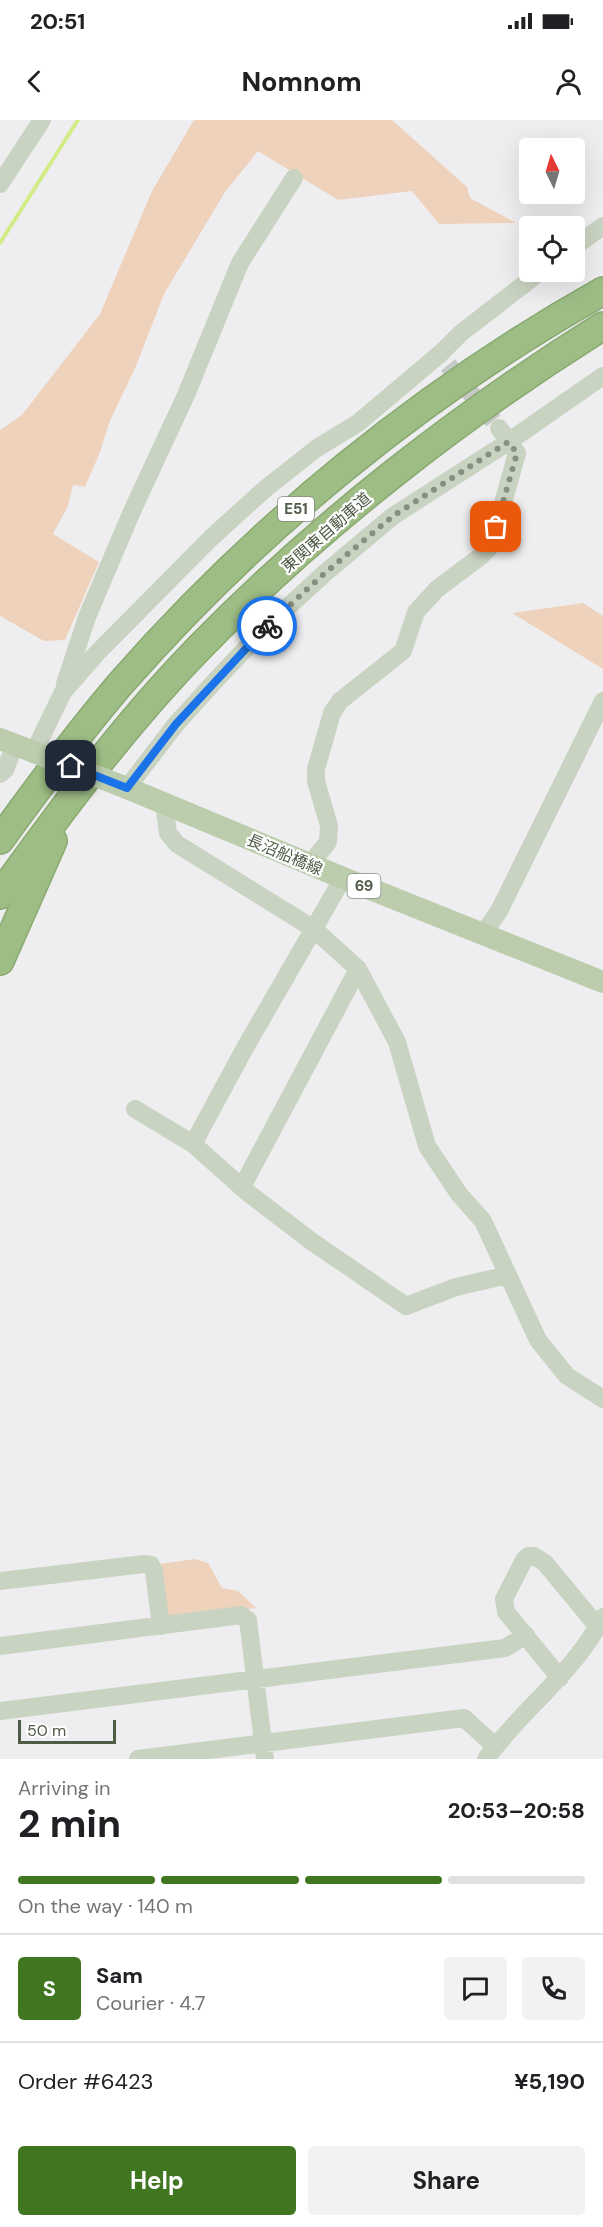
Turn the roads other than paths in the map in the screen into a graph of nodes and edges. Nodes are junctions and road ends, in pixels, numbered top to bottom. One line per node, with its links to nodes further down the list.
1 (42, 120): 3 (street)
2 (294, 178): 15 (street)
3 (0, 184)
4 (603, 226): 5 (street)
5 (585, 239)
6 (603, 272): 11 (highway)
7 (527, 282): 15 (street)
8 (603, 291): 11 (highway, E51)
9 (603, 327): 14 (highway, 東関東自動車道 / E51)
10 (603, 344): 14 (highway)
11 (485, 364): 19 (highway, E51)
12 (603, 376): 13 (street)
13 (503, 435): 20 (street); 25 (street)
14 (347, 513): 21 (highway, 東関東自動車道 / E51)
15 (63, 692): 17 (street)
16 (603, 701): 29 (street)
17 (16, 745): 18 (street); 20 (main road, 長沼船橋線 / 69, bridge)
18 (0, 774)
19 (39, 785): 23 (highway); 24 (highway, E51)
20 (127, 788): 22 (main road, 長沼船橋線 / 69)
21 (72, 795): 27 (highway, 東関東自動車道 / E51); 30 (highway)
22 (164, 803): 25 (main road, 長沼船橋線 / 69); 28 (street)
23 (0, 825)
24 (0, 840)
25 (310, 864): 26 (main road, 長沼船橋線 / 69)
26 (343, 878): 28 (street); 29 (main road, 長沼船橋線 / 69)
27 (0, 895)
28 (314, 929): 31 (street); 34 (street)
29 (483, 934): 32 (main road, 長沼船橋線 / 69)
30 (0, 961)
31 (358, 969): 35 (street); 36 (street)
32 (603, 982)
33 (135, 1109): 34 (street)
34 (193, 1144): 35 (street)
35 (242, 1187): 36 (street)
36 (508, 1275): 37 (street)
37 (603, 1399)
38 (0, 1581): 40 (street)
39 (600, 1622): 41 (street); 43 (street)
40 (160, 1626): 42 (street); 44 (street)
41 (526, 1635): 43 (street); 44 (street)
42 (0, 1646)
43 (560, 1678): 47 (street)
44 (256, 1680): 45 (street); 46 (street)
45 (0, 1711)
46 (264, 1751): 47 (street); 48 (street)
47 (491, 1753)
48 (138, 1759)

